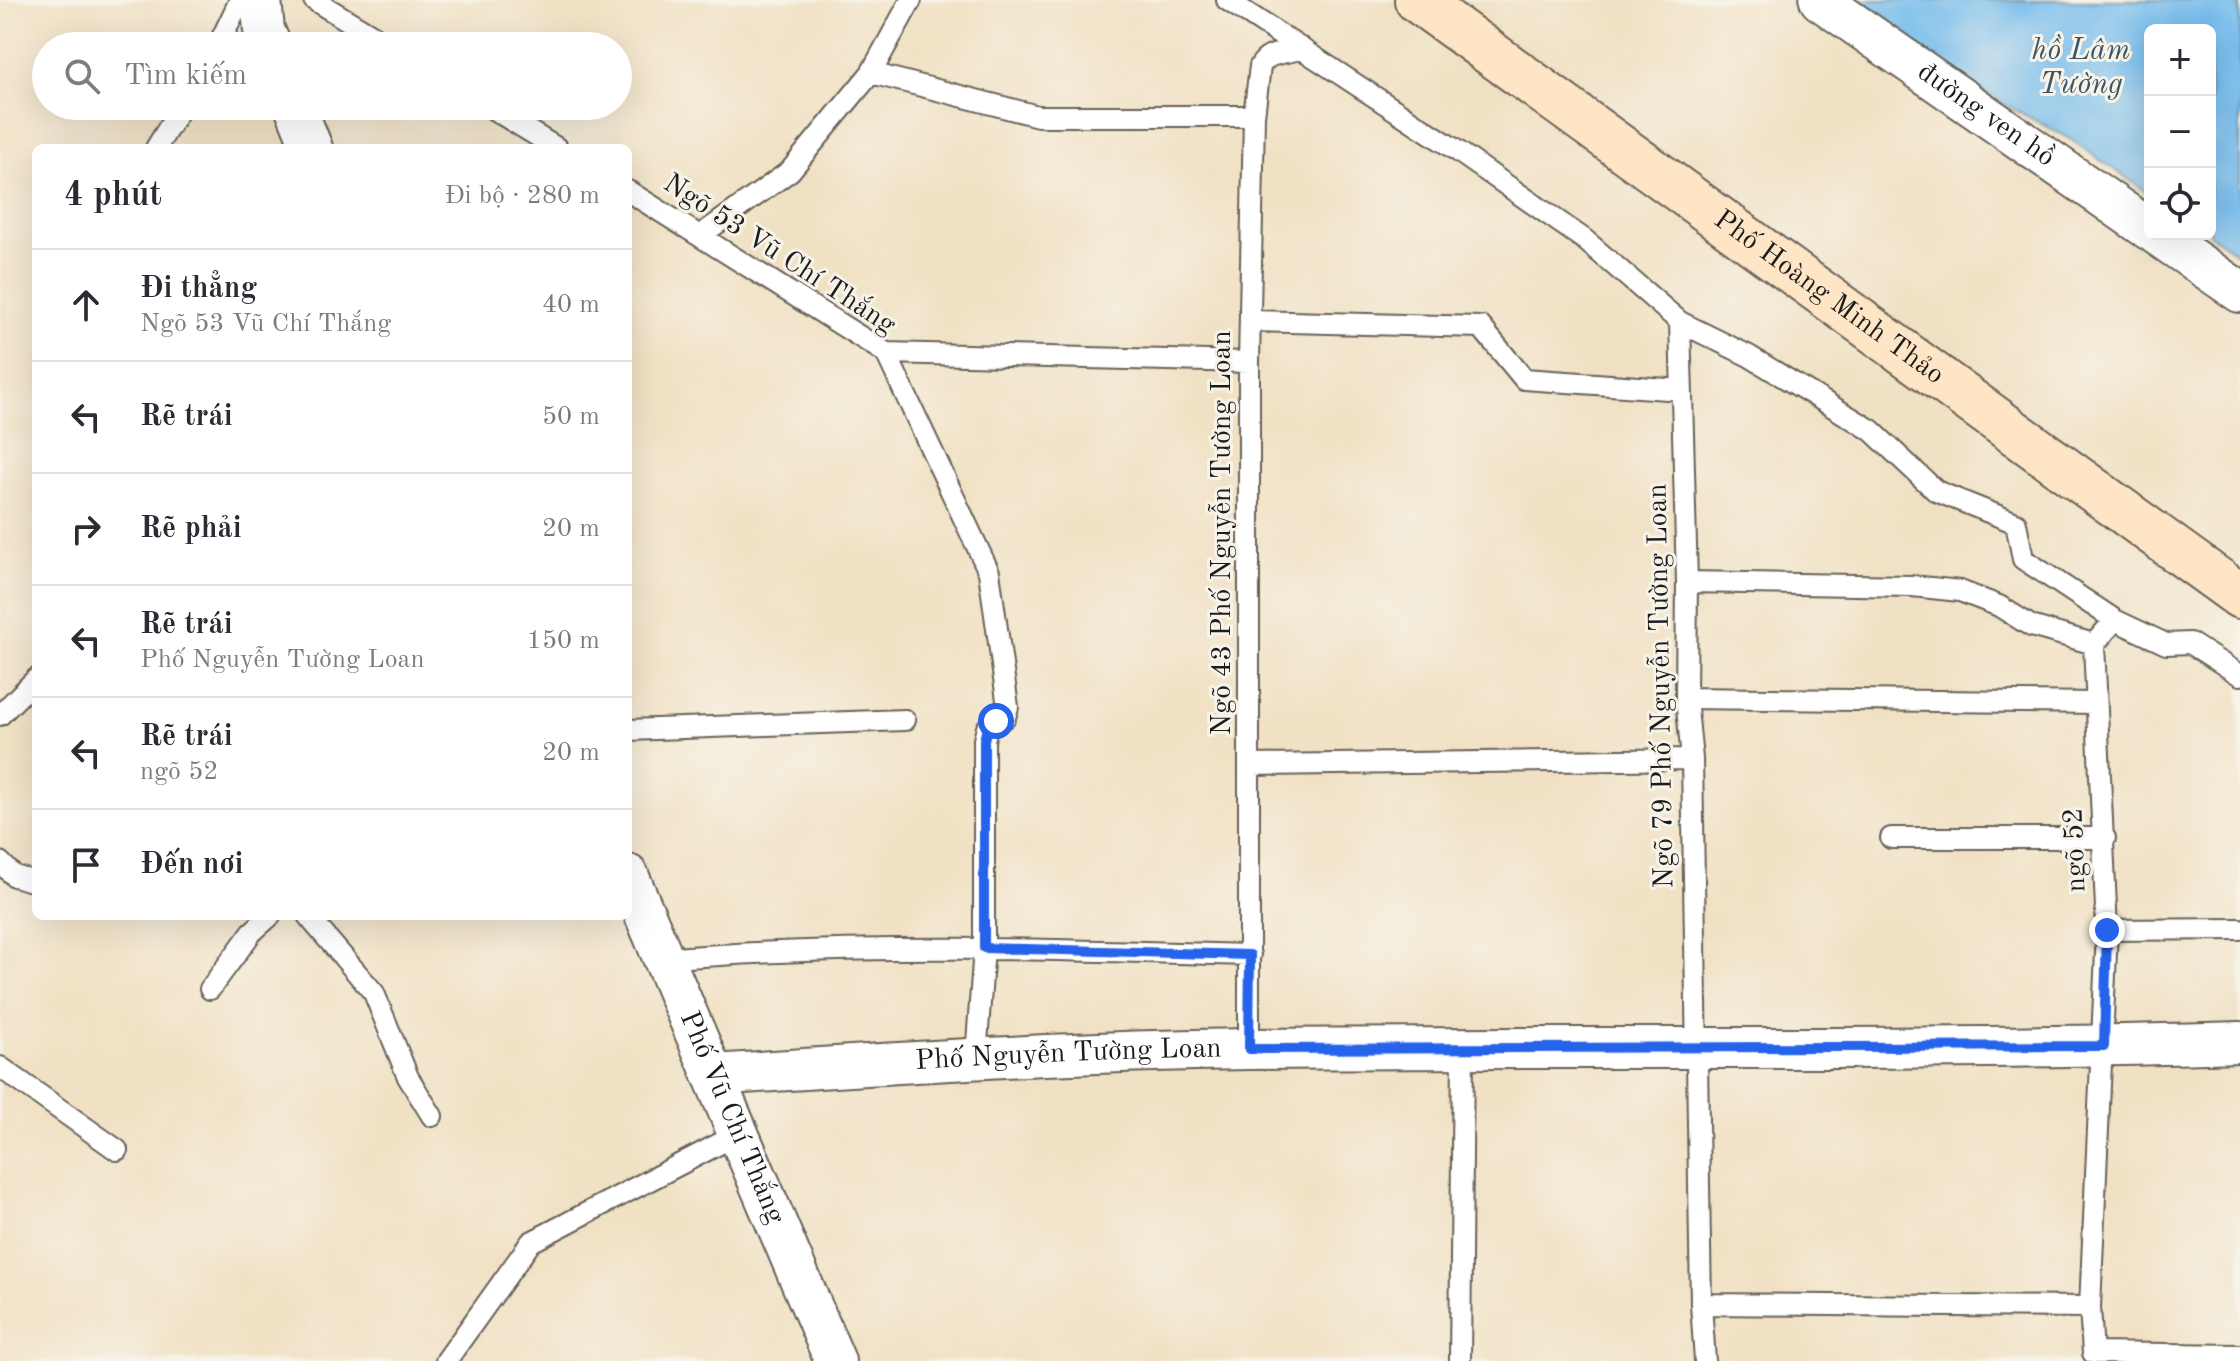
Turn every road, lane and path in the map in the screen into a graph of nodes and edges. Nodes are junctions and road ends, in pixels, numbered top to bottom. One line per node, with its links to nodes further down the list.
1 (240, 0): 8 (lane)
2 (261, 0): 9 (street)
3 (314, 0): 10 (lane)
4 (911, 0): 12 (lane)
5 (1227, 0): 11 (lane)
6 (1417, 0): 31 (street, Phố Hoàng Minh Thảo)
7 (1820, 0): 21 (street, đường ven hồ)
8 (225, 32)
9 (265, 32)
10 (367, 32)
11 (1301, 48): 13 (lane, Ngõ 43 Phố Nguyễn Tường Loan); 26 (lane)
12 (871, 73): 13 (lane); 22 (lane)
13 (1254, 116): 25 (lane, Ngõ 43 Phố Nguyễn Tường Loan)
14 (173, 120): 17 (lane)
15 (301, 120): 18 (street)
16 (511, 120): 19 (lane)
17 (158, 144)
18 (310, 144)
19 (550, 144)
20 (632, 193): 22 (lane, Ngõ 53 Vũ Chí Thắng)
21 (2144, 226)
22 (701, 235): 27 (lane, Ngõ 53 Vũ Chí Thắng)
23 (2165, 240): 24 (street)
24 (2240, 292)
25 (1250, 321): 28 (lane, Ngõ 43 Phố Nguyễn Tường Loan); 29 (lane)
26 (1680, 322): 29 (lane, Ngõ 79 Phố Nguyễn Tường Loan); 32 (lane)
27 (886, 353): 28 (lane); 52 (lane, Ngõ 53 Vũ Chí Thắng)
28 (1249, 362): 42 (lane, Ngõ 43 Phố Nguyễn Tường Loan)
29 (1682, 390): 30 (lane, Ngõ 79 Phố Nguyễn Tường Loan)
30 (1687, 582): 33 (lane); 36 (lane, Ngõ 79 Phố Nguyễn Tường Loan)
31 (2240, 596)
32 (2115, 620): 33 (lane); 34 (lane)
33 (2094, 644): 37 (lane, ngõ 52)
34 (2240, 675)
35 (32, 683): 38 (lane)
36 (1686, 698): 37 (lane); 41 (lane, Ngõ 79 Phố Nguyễn Tường Loan)
37 (2096, 703): 44 (lane, ngõ 52)
38 (0, 715)
39 (905, 720): 40 (lane)
40 (632, 730)
41 (1692, 759): 42 (lane); 58 (lane, Ngõ 79 Phố Nguyễn Tường Loan)
42 (1252, 765): 53 (lane, Ngõ 43 Phố Nguyễn Tường Loan)
43 (1891, 838): 44 (lane)
44 (2105, 838): 51 (lane, ngõ 52)
45 (0, 862): 46 (lane)
46 (32, 881)
47 (632, 885): 54 (street, Phố Vũ Chí Thắng)
48 (266, 920): 55 (lane)
49 (311, 920): 64 (lane)
50 (2240, 929): 51 (lane)
51 (2107, 930): 57 (lane, ngõ 52)
52 (984, 948): 53 (lane); 54 (lane); 61 (lane, Ngõ 53 Vũ Chí Thắng)
53 (1250, 955): 59 (lane, Ngõ 43 Phố Nguyễn Tường Loan)
54 (661, 959): 63 (street, Phố Vũ Chí Thắng)
55 (210, 989)
56 (2240, 1042): 57 (street, Phố Nguyễn Tường Loan)
57 (2104, 1046): 58 (street, Phố Nguyễn Tường Loan); 68 (lane, ngõ 52)
58 (1698, 1047): 60 (street, Phố Nguyễn Tường Loan); 67 (lane, Ngõ 79 Phố Nguyễn Tường Loan)
59 (1249, 1049): 60 (street, Phố Nguyễn Tường Loan); 61 (street, Phố Nguyễn Tường Loan)
60 (1463, 1051): 73 (lane)
61 (976, 1057): 63 (street, Phố Nguyễn Tường Loan)
62 (0, 1067): 66 (lane)
63 (713, 1075): 65 (street, Phố Vũ Chí Thắng)
64 (432, 1116)
65 (738, 1134): 71 (lane); 72 (street, Phố Vũ Chí Thắng)
66 (117, 1150)
67 (1701, 1304): 68 (lane); 74 (lane, Ngõ 79 Phố Nguyễn Tường Loan)
68 (2090, 1307): 70 (lane, ngõ 52)
69 (2240, 1355): 70 (lane, ngõ 52)
70 (2092, 1357)
71 (446, 1361)
72 (835, 1361)
73 (1460, 1361)
74 (1705, 1361)

